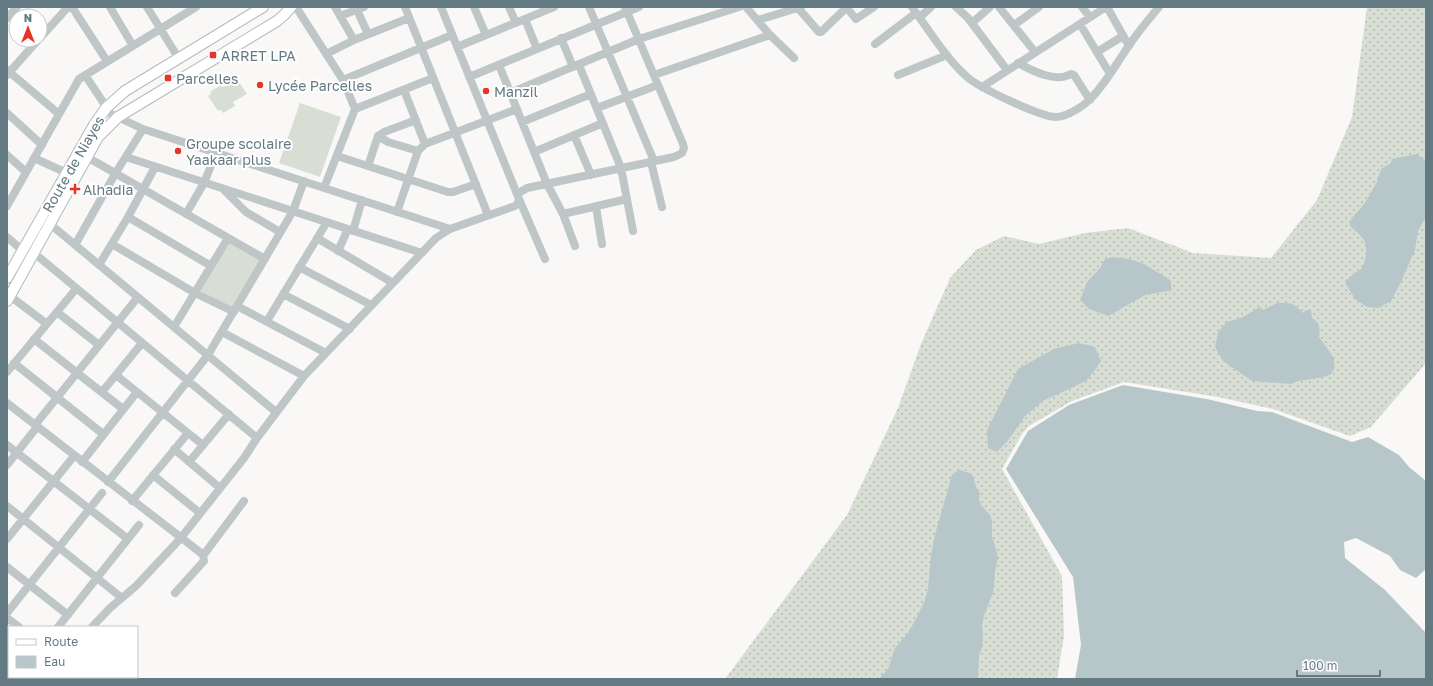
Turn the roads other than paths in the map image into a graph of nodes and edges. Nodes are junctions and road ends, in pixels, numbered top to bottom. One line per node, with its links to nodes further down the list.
1 (68, 7): 44 (street)
2 (72, 7): 68 (street)
3 (110, 7): 55 (street)
4 (147, 7): 45 (street)
5 (196, 7): 32 (street)
6 (262, 7): 67 (main road, Route de Niayes)
7 (291, 7): 94 (main road, Route de Niayes)
8 (296, 7): 64 (street)
9 (335, 7): 34 (street)
10 (404, 7): 36 (street)
11 (440, 7): 47 (street)
12 (474, 7): 48 (street)
13 (509, 7): 39 (street)
14 (554, 7): 37 (street)
15 (589, 7): 41 (street)
16 (639, 7): 31 (street)
17 (739, 7): 53 (street)
18 (746, 7): 38 (street)
19 (846, 7): 20 (street); 30 (street)
20 (874, 7)
21 (931, 7): 33 (street)
22 (956, 7): 40 (street)
23 (990, 7): 40 (street)
24 (999, 7): 43 (street)
25 (1039, 7): 43 (street)
26 (1082, 7): 35 (street)
27 (1107, 7): 35 (street); 50 (street)
28 (1159, 7): 56 (street)
29 (360, 8): 34 (street); 46 (street)
30 (799, 8): 38 (street)
31 (626, 9): 41 (street); 53 (street)
32 (186, 10): 45 (street)
33 (916, 12): 54 (street); 65 (street)
34 (340, 16): 52 (street)
35 (1090, 17): 42 (street)
36 (409, 18): 46 (street); 59 (street)
37 (525, 19): 39 (street); 60 (street)
38 (758, 20): 49 (street)
39 (516, 23): 48 (street)
40 (972, 23): 72 (street)
41 (596, 24): 51 (street); 61 (street)
42 (1080, 24): 62 (street); 63 (street)
43 (1014, 25): 62 (street)
44 (48, 29)
45 (160, 29): 55 (street); 67 (street)
46 (368, 34): 52 (street)
47 (452, 35): 57 (street); 59 (street)
48 (486, 35): 57 (street)
49 (770, 35): 66 (street); 75 (street)
50 (1123, 36): 56 (street); 63 (street)
51 (561, 38): 60 (street); 71 (street)
52 (354, 40): 64 (street)
53 (639, 40): 61 (street); 75 (street)
54 (875, 44)
55 (133, 46): 68 (street)
56 (1128, 46): 76 (street)
57 (457, 47): 78 (street)
58 (31, 48): 73 (street)
59 (421, 48): 79 (street); 80 (street)
60 (537, 49): 70 (street)
61 (608, 52): 71 (street); 86 (street)
62 (1035, 52): 69 (street)
63 (1097, 52): 76 (street)
64 (326, 54): 80 (street)
65 (947, 56): 77 (street); 82 (street)
66 (794, 58)
67 (179, 59): 88 (main road, Route de Niayes)
68 (107, 62): 74 (street)
69 (1018, 63): 72 (street); 87 (street)
70 (499, 65): 78 (street); 84 (street)
71 (576, 66): 84 (street); 85 (street)
72 (1007, 70): 82 (street)
73 (8, 72): 93 (street)
74 (85, 74): 88 (street); 93 (street)
75 (654, 74): 81 (street)
76 (1110, 74): 87 (street)
77 (898, 75)
78 (469, 77): 96 (street)
79 (433, 78): 83 (street); 100 (street)
80 (343, 80): 90 (street)
81 (658, 85): 86 (street); 113 (street)
82 (982, 87): 87 (street)
83 (404, 90): 90 (street); 95 (street)
84 (510, 93): 91 (street)
85 (591, 94): 89 (street); 97 (street)
86 (627, 97): 89 (street); 113 (street)
87 (1090, 100)
88 (106, 108): 94 (street); 118 (main road, Route de Niayes)
89 (597, 108): 98 (street)
90 (355, 109): 109 (street)
91 (517, 109): 96 (street); 97 (street)
92 (7, 113): 104 (street)
93 (59, 114): 104 (street)
94 (118, 117): 99 (street); 110 (main road, Route de Niayes)
95 (416, 120): 102 (street); 103 (street)
96 (487, 120): 100 (street); 129 (street)
97 (522, 122): 106 (street)
98 (603, 123): 101 (street); 116 (street)
99 (143, 129): 107 (street); 111 (street)
100 (455, 133): 103 (street); 124 (street)
101 (574, 135): 106 (street); 120 (street)
102 (378, 136): 105 (street); 114 (street)
103 (425, 144): 105 (street)
104 (42, 145): 112 (street)
105 (418, 151): 121 (street)
106 (534, 152): 125 (street)
107 (216, 153): 122 (street); 123 (street)
108 (7, 155): 117 (street)
109 (337, 156): 114 (street); 127 (street)
110 (87, 157): 119 (street); 142 (main road, Route de Niayes)
111 (126, 157): 115 (street); 119 (street)
112 (34, 158): 117 (street); 118 (street)
113 (652, 162): 116 (street); 134 (street)
114 (368, 166): 121 (street)
115 (155, 167): 123 (street); 128 (street)
116 (621, 168): 120 (street); 131 (street)
117 (26, 172): 132 (street)
118 (67, 174): 154 (main road, Route de Niayes)
119 (115, 174): 128 (street); 152 (street)
120 (591, 175): 125 (street)
121 (408, 179): 124 (street); 136 (street)
122 (304, 181): 127 (street); 135 (street)
123 (204, 183): 126 (street); 137 (street)
124 (476, 184): 139 (street)
125 (547, 184): 129 (street); 138 (street)
126 (222, 188): 135 (street); 146 (street)
127 (324, 188): 130 (street)
128 (143, 189): 137 (street); 140 (street)
129 (518, 196): 139 (street); 159 (street)
130 (362, 200): 136 (street); 144 (street)
131 (627, 200): 133 (street); 145 (street)
132 (7, 206)
133 (596, 207): 138 (street); 151 (street)
134 (662, 207)
135 (293, 211): 141 (street); 146 (street)
136 (397, 212): 143 (street)
137 (186, 214): 148 (street)
138 (562, 214): 153 (street)
139 (488, 215): 143 (street)
140 (128, 217): 150 (street); 161 (street)
141 (327, 222): 144 (street); 149 (street)
142 (50, 224): 152 (street); 156 (main road, Route de Niayes)
143 (450, 229): 157 (street)
144 (351, 230): 155 (street); 157 (street)
145 (633, 231)
146 (280, 232): 158 (street)
147 (7, 237): 154 (street)
148 (228, 238): 158 (street); 161 (street)
149 (317, 238): 155 (street); 162 (street)
150 (112, 244): 160 (street); 166 (street)
151 (602, 244)
152 (75, 245): 160 (street)
153 (575, 246)
154 (23, 250): 163 (main road, Route de Niayes)
155 (338, 251): 164 (street)
156 (34, 253): 165 (street); 169 (main road, Route de Niayes)
157 (422, 253): 164 (street)
158 (265, 259): 171 (street)
159 (545, 259)
160 (100, 265): 168 (street)
161 (211, 266): 166 (street)
162 (299, 267): 167 (street); 170 (street)
163 (7, 278)
164 (393, 283): 170 (street)
165 (76, 289): 172 (street); 174 (street)
166 (195, 292): 171 (street); 176 (street)
167 (283, 294): 173 (street); 177 (street)
168 (138, 297): 174 (street); 176 (street)
169 (8, 299): 175 (street)
170 (372, 305): 177 (street)
171 (235, 309): 173 (street); 178 (street)
172 (57, 312): 175 (street); 181 (street)
173 (266, 321): 182 (street)
174 (117, 323): 180 (street); 181 (street)
175 (47, 324): 179 (street)
176 (174, 327): 183 (street)
177 (350, 329): 182 (street)
178 (222, 332): 183 (street); 188 (street)
179 (34, 340): 184 (street); 186 (street)
180 (142, 343): 187 (street); 189 (street)
181 (99, 345): 186 (street)
182 (326, 353): 188 (street)
183 (208, 356): 189 (street); 195 (street)
184 (14, 363): 185 (street); 192 (street)
185 (7, 372)
186 (77, 373): 190 (street); 192 (street)
187 (116, 375): 190 (street); 191 (street)
188 (304, 376): 195 (street)
189 (188, 381): 196 (street); 197 (street)
190 (102, 392): 194 (street)
191 (136, 392): 194 (street); 196 (street)
192 (57, 397): 198 (street); 200 (street)
193 (7, 403): 198 (street)
194 (123, 409): 200 (street)
195 (276, 412): 201 (street)
196 (162, 413): 199 (street); 212 (street)
197 (229, 414): 201 (street); 203 (street)
198 (36, 426): 205 (street); 206 (street)
199 (188, 433): 203 (street); 204 (street)
200 (103, 434): 207 (street)
201 (257, 438): 213 (street)
202 (7, 445): 205 (street)
203 (203, 445): 208 (street)
204 (174, 449): 208 (street); 210 (street)
205 (17, 453): 209 (street); 211 (street)
206 (74, 456): 207 (street); 211 (street)
207 (82, 462): 212 (street)
208 (189, 462): 213 (street)
209 (7, 465)
210 (153, 475): 215 (street); 219 (street)
211 (54, 481): 218 (street); 220 (street)
212 (108, 482): 215 (street)
213 (220, 488): 219 (street)
214 (102, 493): 218 (street)
215 (132, 501): 224 (street)
216 (244, 501): 226 (street)
217 (7, 506): 220 (street)
218 (90, 509): 223 (street); 225 (street)
219 (200, 513): 224 (street)
220 (23, 519): 222 (street); 225 (street)
221 (139, 525): 223 (street)
222 (7, 539)
223 (128, 539): 228 (street)
224 (180, 539): 226 (street); 231 (street)
225 (59, 547): 228 (street); 229 (street)
226 (203, 554): 230 (street)
227 (7, 567): 229 (street)
228 (97, 578): 231 (street); 233 (street)
229 (30, 585): 232 (street); 233 (street)
230 (175, 593)
231 (122, 598): 237 (street)
232 (7, 613)
233 (68, 615): 236 (street)
234 (7, 618): 235 (street)
235 (18, 626)
236 (59, 626)
237 (93, 626)

